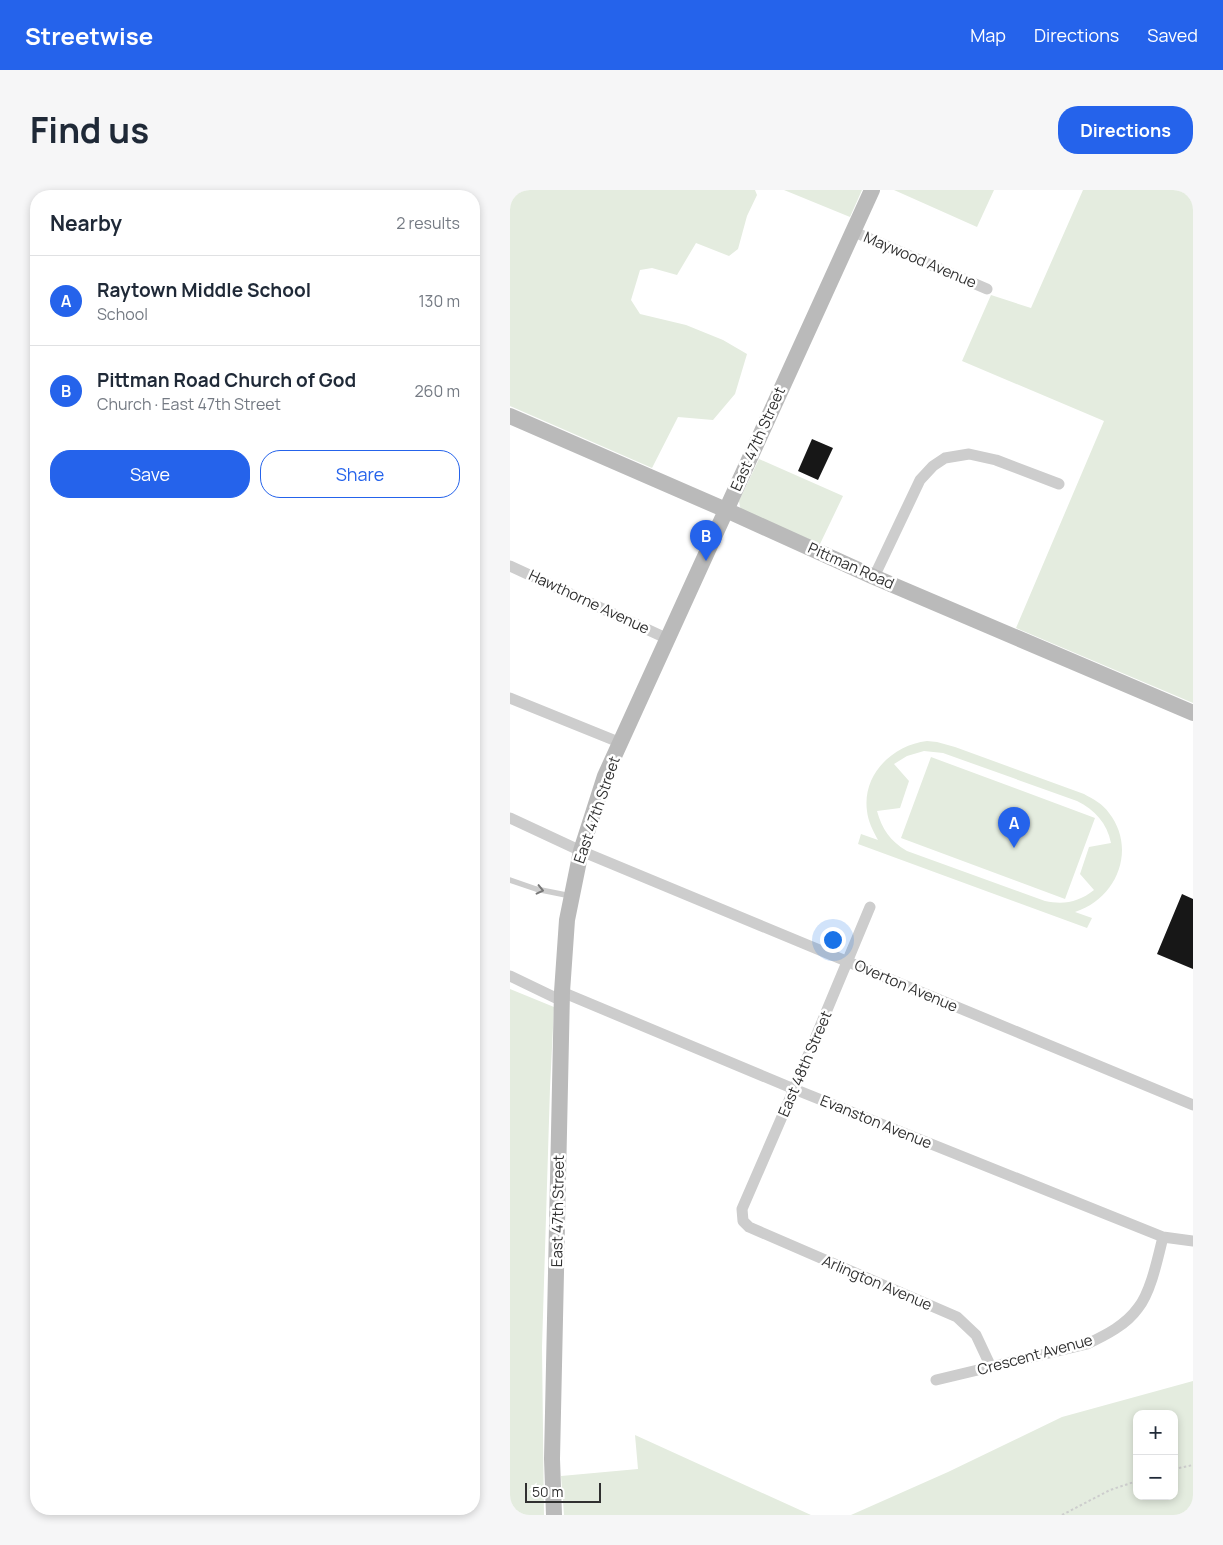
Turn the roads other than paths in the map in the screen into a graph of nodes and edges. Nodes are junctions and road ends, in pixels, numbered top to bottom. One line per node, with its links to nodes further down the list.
1 (872, 190): 2 (main road, East 47th Street)
2 (852, 231): 3 (street, Maywood Avenue); 6 (main road, East 47th Street)
3 (987, 289)
4 (510, 416): 6 (main road, Pittman Road)
5 (1059, 484): 8 (street)
6 (726, 510): 8 (main road, Pittman Road); 9 (main road, East 47th Street)
7 (510, 566): 9 (street, Hawthorne Avenue)
8 (874, 578): 11 (main road, Pittman Road)
9 (668, 639): 12 (main road, East 47th Street)
10 (510, 698): 12 (street)
11 (1193, 713)
12 (620, 743): 14 (main road, East 47th Street)
13 (510, 818): 14 (street, Overton Avenue)
14 (581, 851): 16 (main road, East 47th Street); 18 (street, Overton Avenue)
15 (510, 880): 16 (lane, one-way to 16)
16 (572, 896): 20 (main road, East 47th Street)
17 (870, 907): 18 (street, East 48th Street)
18 (848, 962): 21 (street, East 48th Street); 22 (street, Overton Avenue)
19 (510, 976): 20 (street, Evanston Avenue)
20 (562, 996): 21 (street, Evanston Avenue); 28 (main road, East 47th Street)
21 (794, 1090): 23 (street, East 48th Street); 24 (street, Evanston Avenue)
22 (1193, 1105)
23 (743, 1221): 26 (street, Arlington Avenue)
24 (1163, 1237): 25 (street, Evanston Avenue); 26 (street, Crescent Avenue)
25 (1193, 1241)
26 (991, 1367): 27 (street, Crescent Avenue)
27 (936, 1380)
28 (554, 1515)

